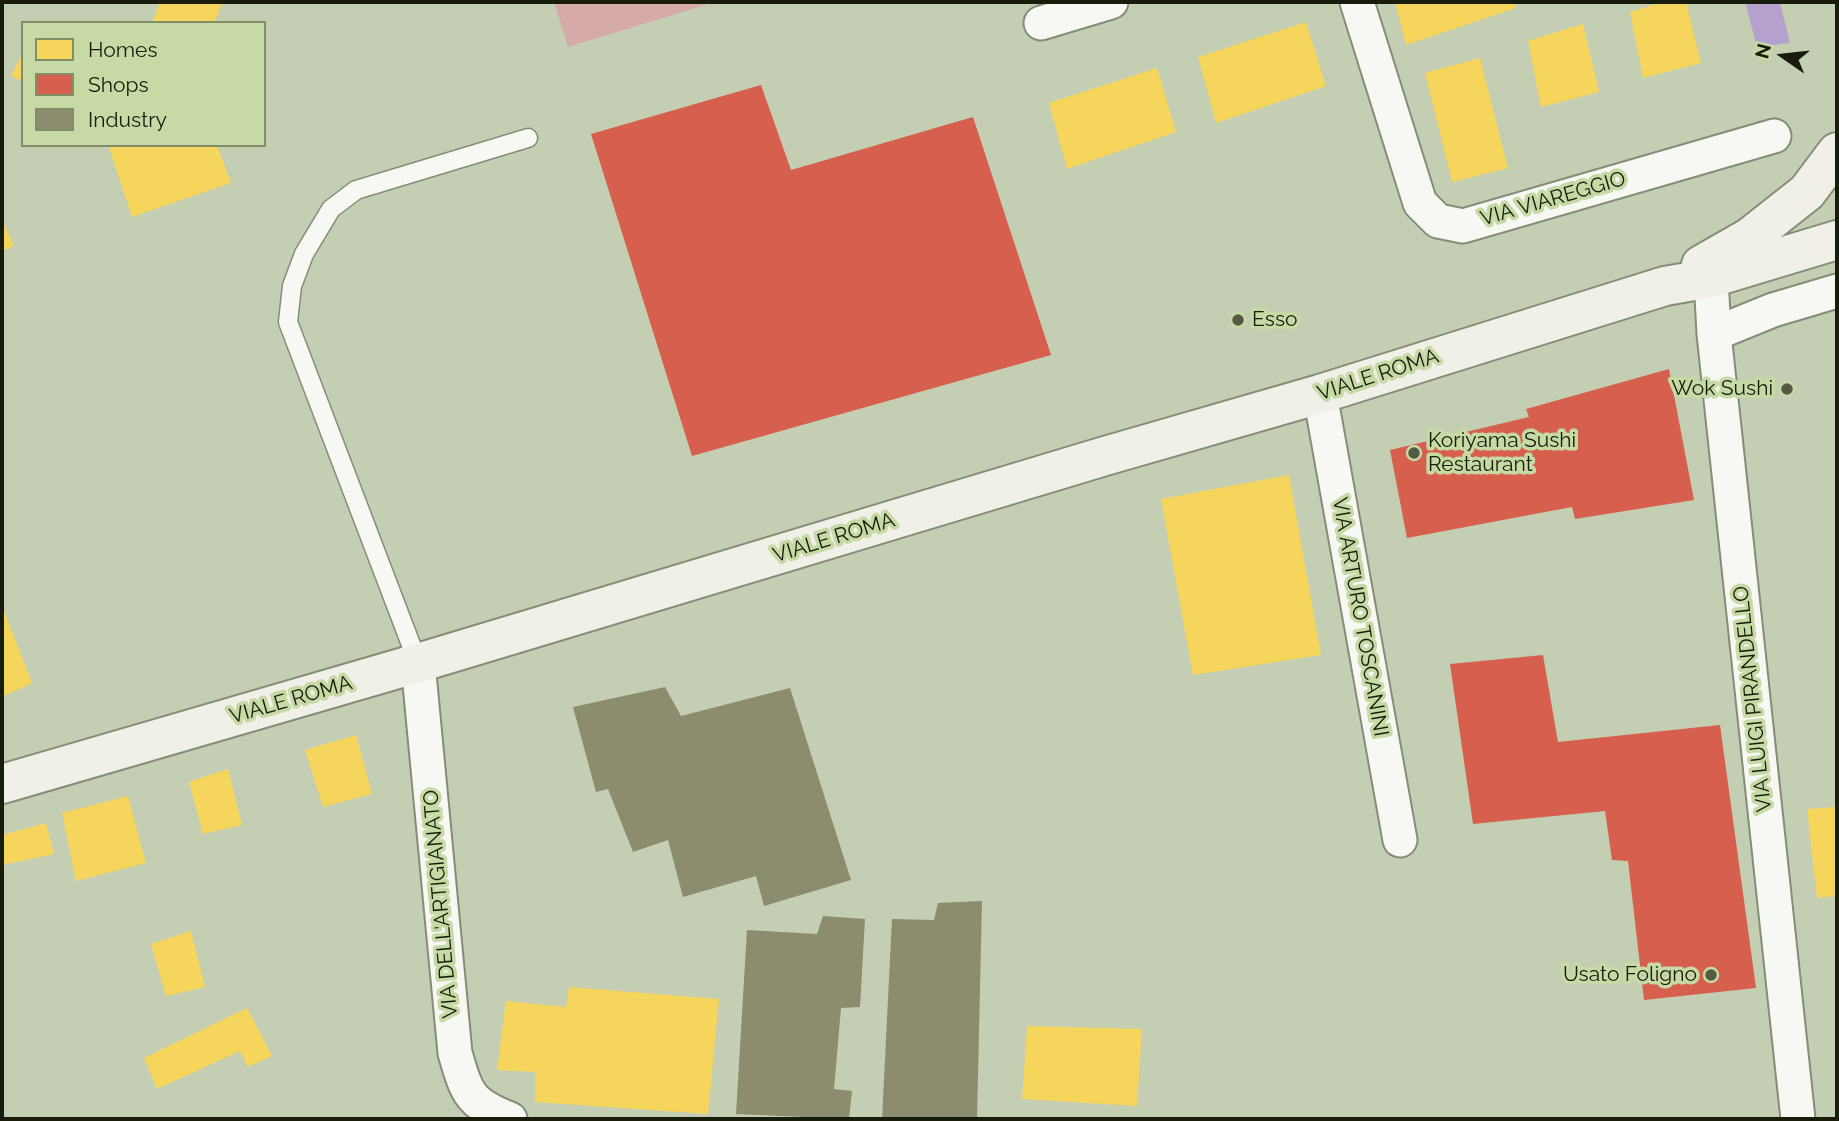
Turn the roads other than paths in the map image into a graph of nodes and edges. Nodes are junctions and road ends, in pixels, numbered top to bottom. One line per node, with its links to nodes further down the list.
1 (1111, 2): 3 (street)
2 (1357, 2): 4 (street, VIA VIAREGGIO)
3 (1041, 23)
4 (1774, 136)
5 (528, 138): 13 (lane)
6 (1837, 152): 9 (main road, VIALE ROMA)
7 (1837, 240): 8 (main road, VIALE ROMA)
8 (1711, 278): 9 (main road, VIALE ROMA); 11 (street, VIA LUIGI PIRANDELLO)
9 (1665, 286): 12 (main road, VIALE ROMA)
10 (1837, 291): 11 (street)
11 (1714, 334): 17 (street, VIA LUIGI PIRANDELLO)
12 (1320, 394): 13 (main road, VIALE ROMA); 15 (street, VIA ARTURO TOSCANINI)
13 (418, 663): 14 (main road, VIALE ROMA); 16 (street, VIA DELL'ARTIGIANATO)
14 (2, 784)
15 (1400, 839)
16 (510, 1119)
17 (1798, 1119)

